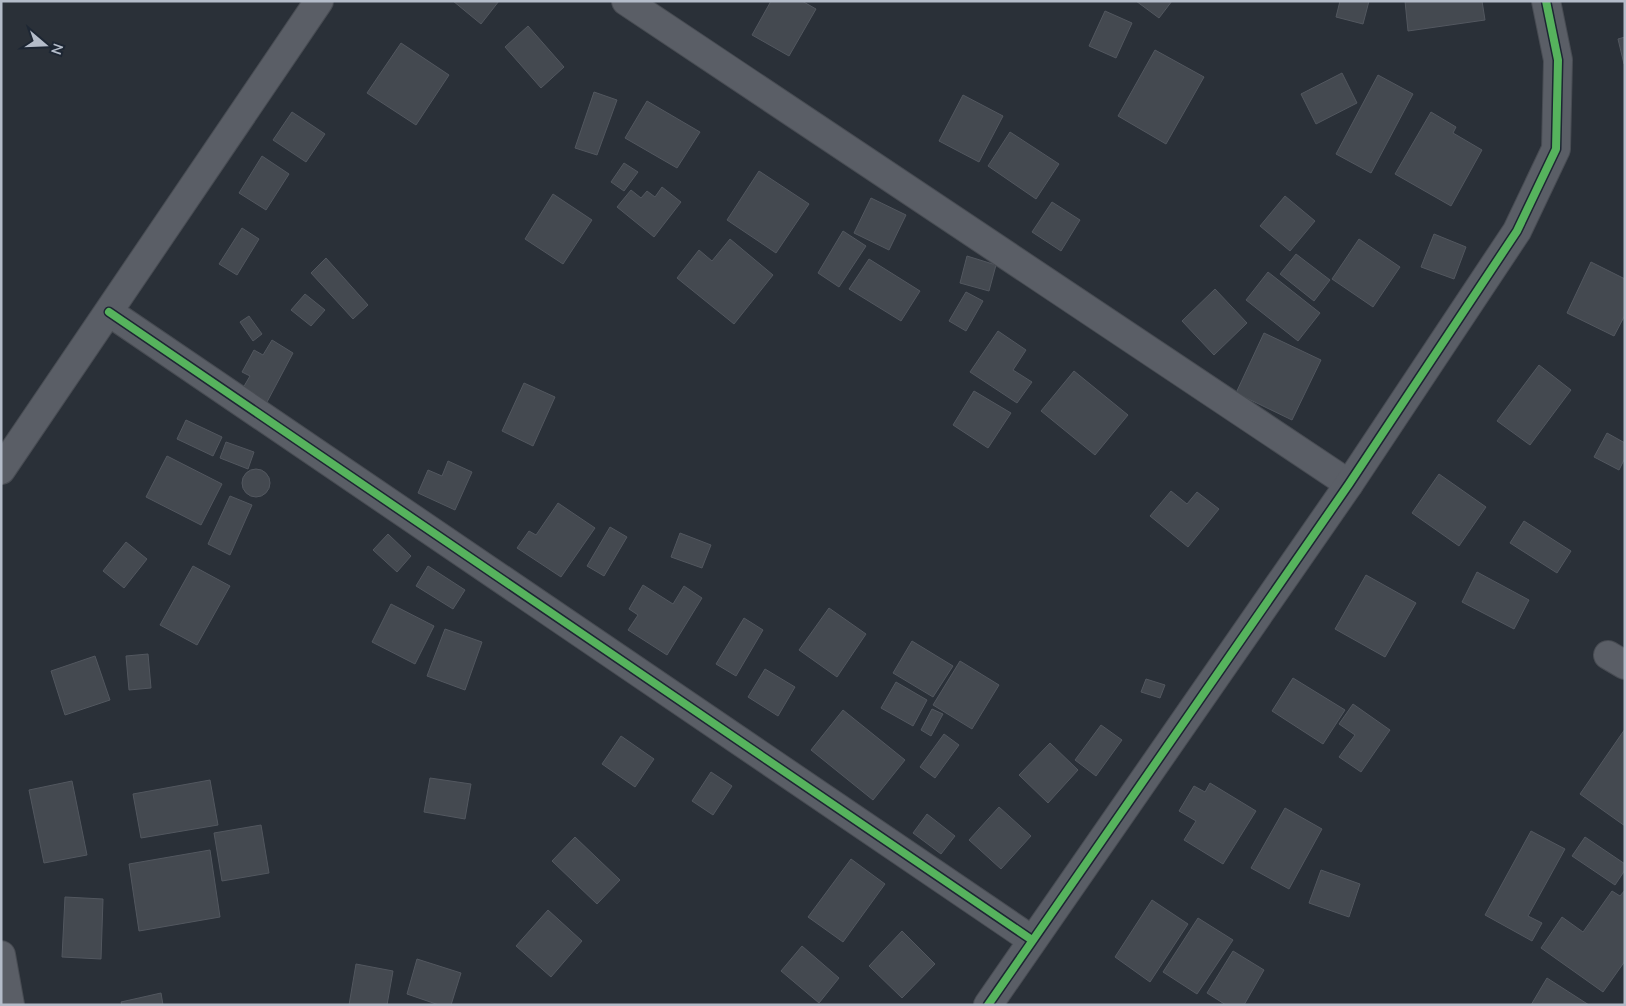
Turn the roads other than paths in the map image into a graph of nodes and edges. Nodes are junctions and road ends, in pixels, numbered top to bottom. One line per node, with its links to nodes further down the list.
1 (319, 1): 4 (street)
2 (626, 1): 6 (street)
3 (1546, 1): 6 (street)
4 (109, 312): 5 (street); 7 (street)
5 (1, 470)
6 (1349, 484): 7 (street)
7 (1032, 940): 10 (street)
8 (1, 955): 9 (street)
9 (10, 1005)
10 (988, 1005)

